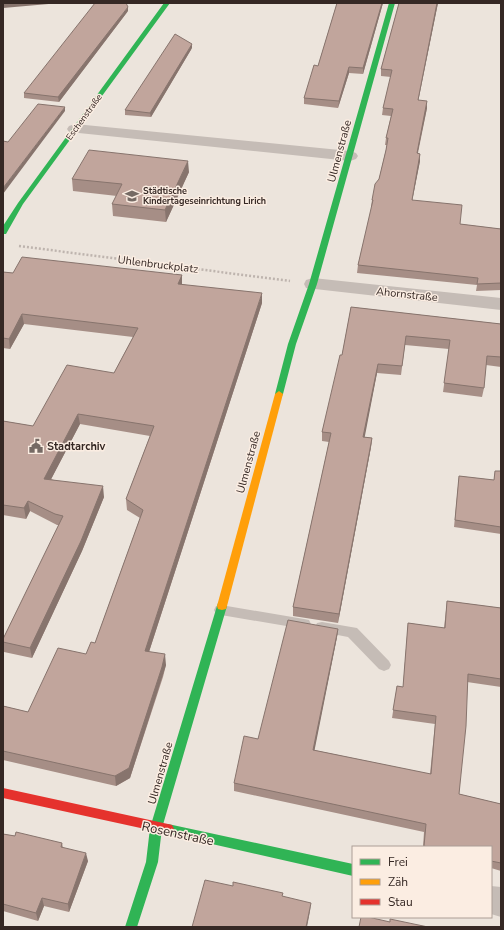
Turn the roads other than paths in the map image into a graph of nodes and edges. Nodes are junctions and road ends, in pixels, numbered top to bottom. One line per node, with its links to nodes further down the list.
1 (167, 3): 3 (street, Eschenstraße)
2 (392, 3): 4 (street, Ulmenstraße)
3 (75, 129): 4 (street); 5 (street, Eschenstraße)
4 (350, 156): 6 (street, Ulmenstraße)
5 (3, 232)
6 (312, 284): 7 (street, Ahornstraße); 8 (street, Ulmenstraße)
7 (501, 304)
8 (220, 610): 9 (lane); 11 (street, Ulmenstraße)
9 (384, 665)
10 (3, 793): 11 (street, Rosenstraße)
11 (156, 828): 12 (street, Rosenstraße); 13 (street, Ulmenstraße)
12 (352, 870)
13 (131, 927)

